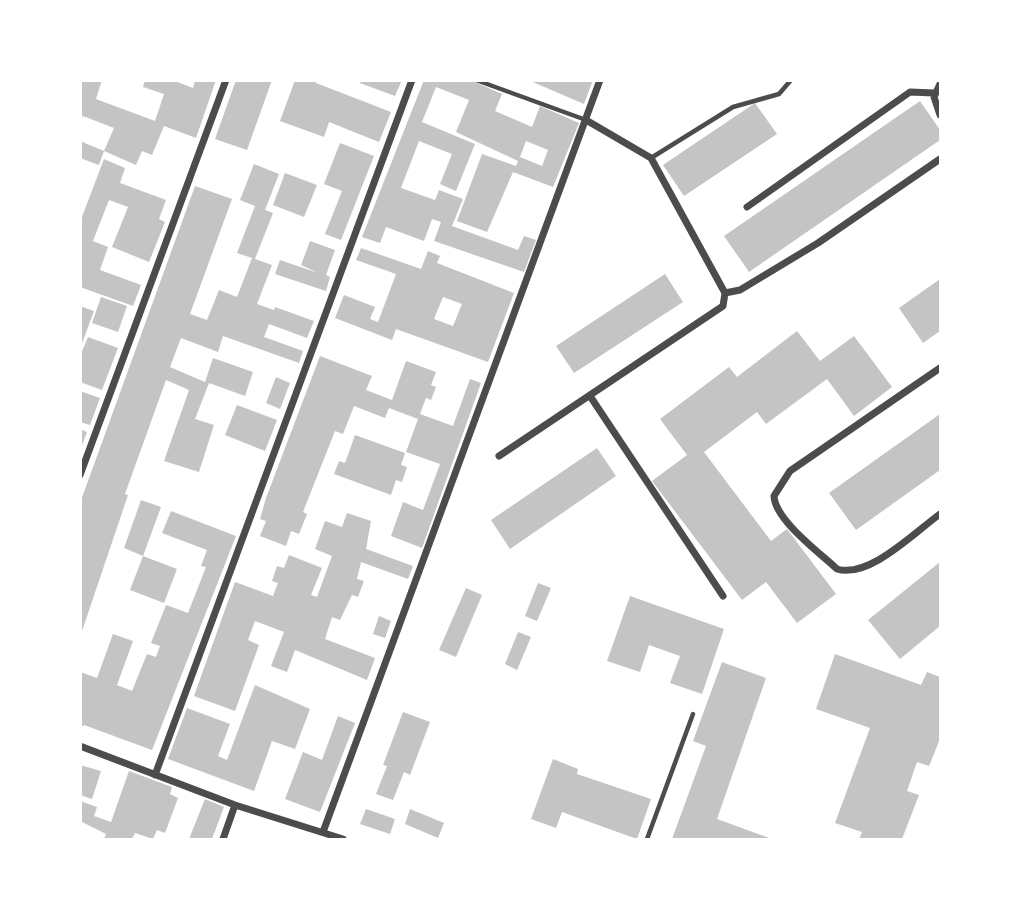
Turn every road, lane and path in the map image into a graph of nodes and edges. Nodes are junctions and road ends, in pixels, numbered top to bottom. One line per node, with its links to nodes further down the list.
1 (226, 80): 17 (street)
2 (412, 80): 22 (street)
3 (476, 80): 9 (lane)
4 (600, 80): 9 (street)
5 (791, 80): 10 (lane)
6 (940, 84): 7 (street)
7 (934, 93): 8 (street); 12 (street)
8 (940, 115)
9 (586, 120): 10 (street); 24 (street)
10 (651, 158): 13 (street)
11 (940, 159): 13 (street)
12 (747, 207)
13 (725, 293): 15 (street)
14 (940, 368): 18 (street)
15 (590, 396): 16 (street); 19 (street)
16 (499, 456)
17 (80, 475)
18 (940, 514)
19 (723, 596)
20 (693, 714): 27 (lane)
21 (80, 746): 22 (street)
22 (155, 775): 23 (street)
23 (235, 805): 24 (street); 25 (street)
24 (323, 832): 26 (street)
25 (223, 839)
26 (343, 839)
27 (647, 839)

